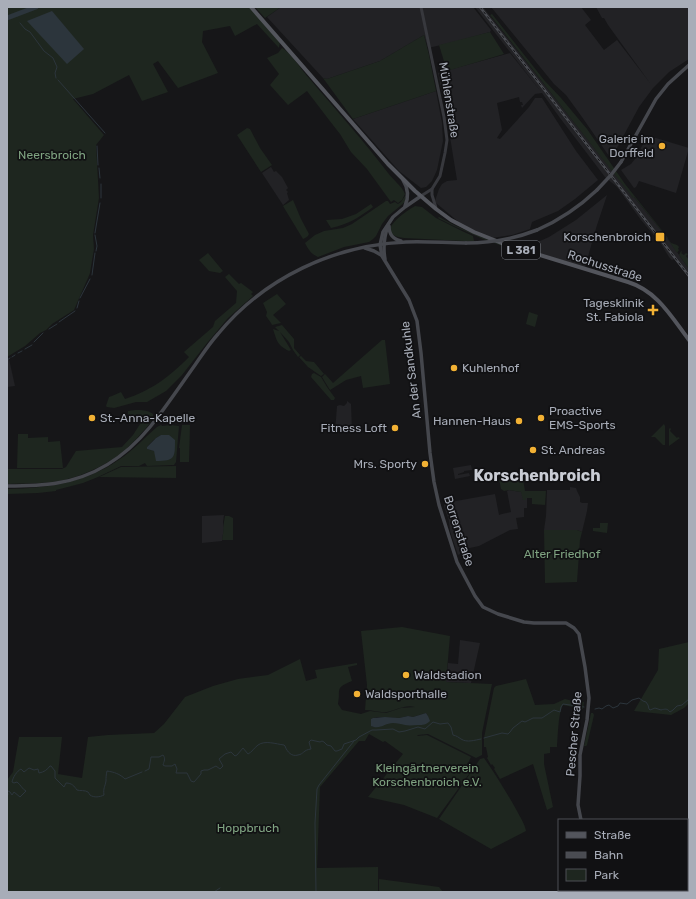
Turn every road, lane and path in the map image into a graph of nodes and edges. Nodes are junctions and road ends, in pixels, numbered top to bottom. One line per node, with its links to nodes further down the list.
1 (251, 7): 4 (main road, L 381)
2 (421, 7): 5 (street, Mühlenstraße)
3 (689, 65): 10 (main road, bridge)
4 (401, 177): 6 (main road, L 381); 7 (main road)
5 (432, 189): 6 (street, Mühlenstraße); 8 (street)
6 (421, 196): 7 (main road, Mühlenstraße); 8 (main road, Rochusstraße / L 381)
7 (405, 207): 9 (main road, Mühlenstraße)
8 (436, 209): 15 (main road, Rochusstraße / L 381)
9 (390, 221): 10 (main road); 11 (main road, Mühlenstraße)
10 (405, 242): 11 (main road)
11 (382, 244): 12 (main road); 13 (main road, An der Sandkuhle); 14 (main road, An der Sandkuhle)
12 (362, 248): 13 (main road); 17 (main road)
13 (382, 256): 14 (main road, An der Sandkuhle)
14 (388, 266): 16 (main road, An der Sandkuhle)
15 (689, 340)
16 (430, 454): 18 (main road, Borrenstraße)
17 (7, 486)
18 (574, 628): 19 (main road, Pescher Straße)
19 (581, 819)

